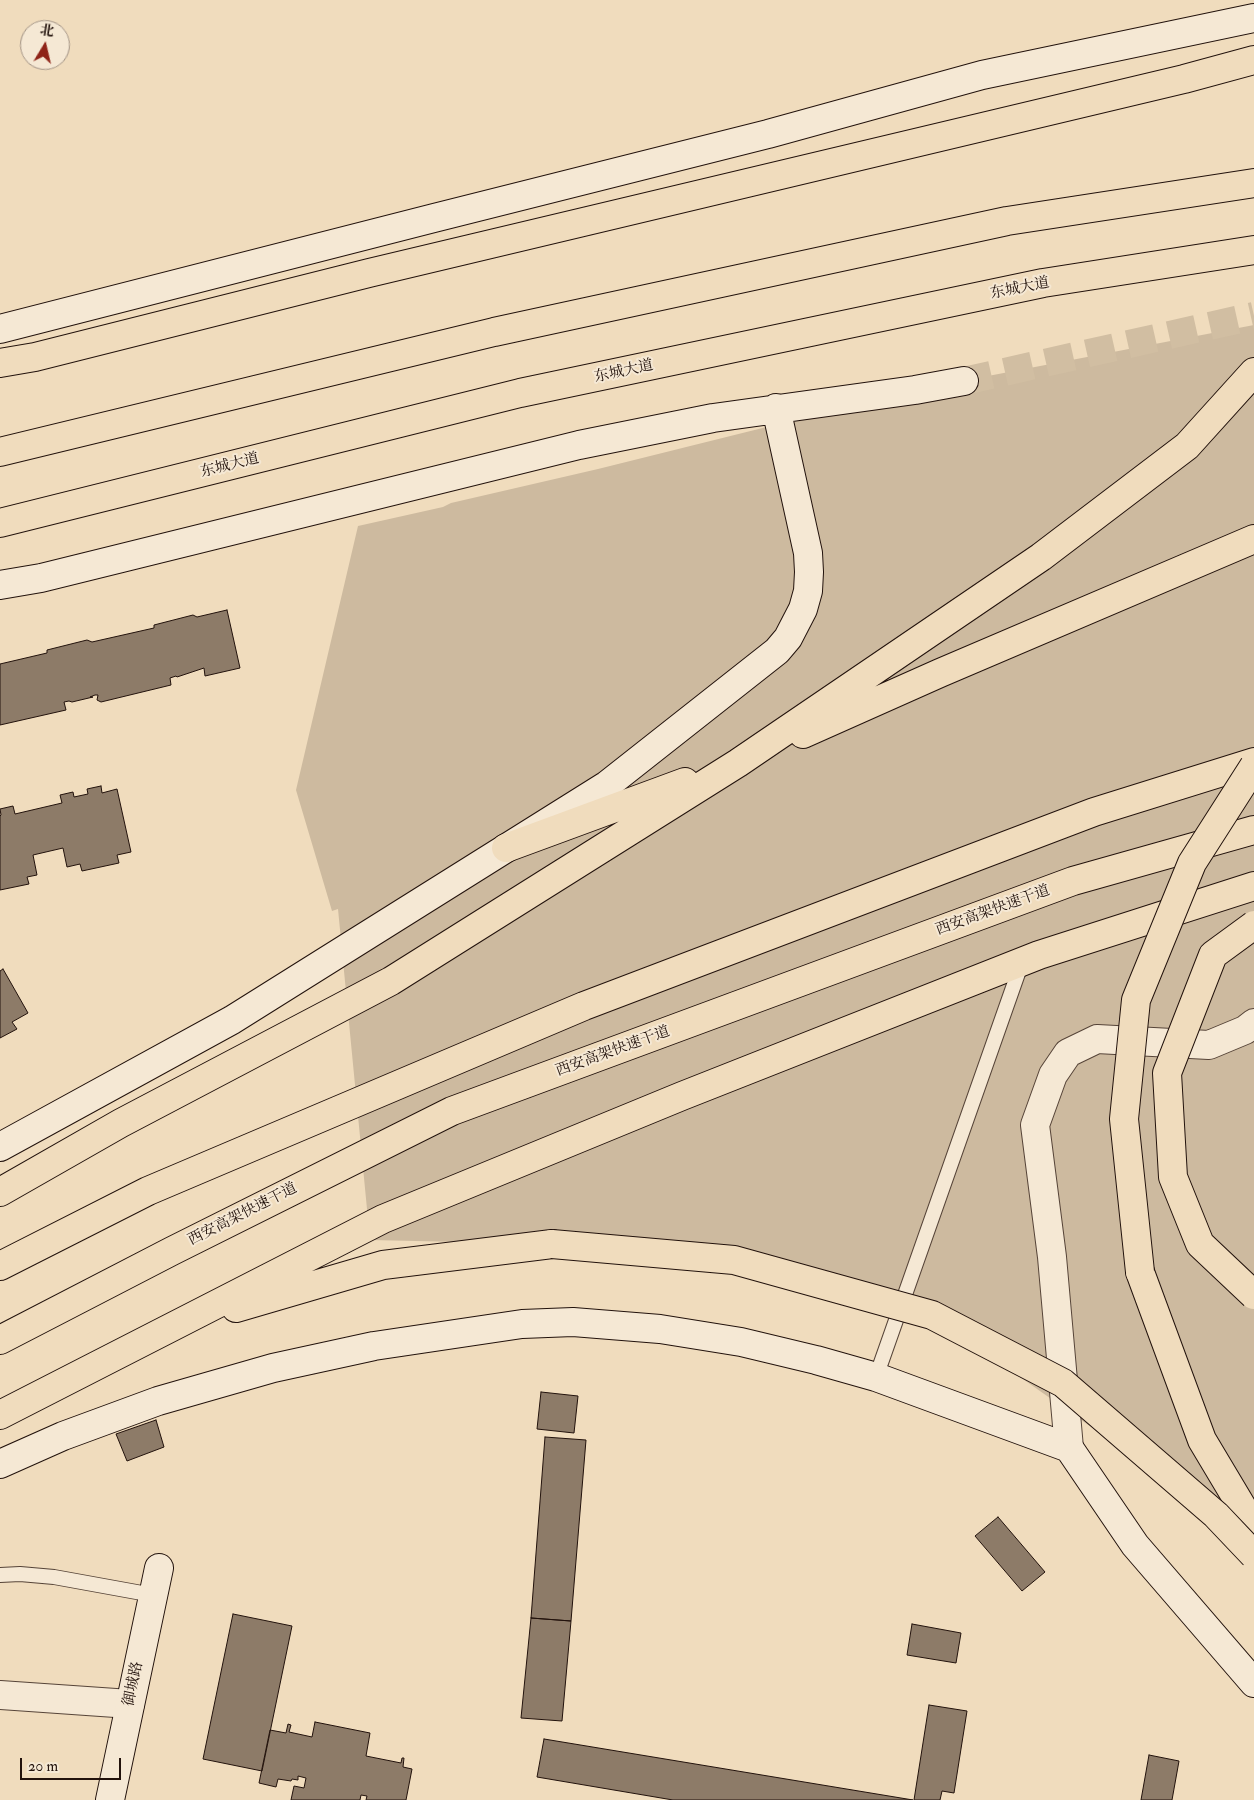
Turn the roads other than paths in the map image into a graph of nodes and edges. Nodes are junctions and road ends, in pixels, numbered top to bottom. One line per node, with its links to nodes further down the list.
1 (1254, 18): 5 (street)
2 (1254, 60): 6 (main road)
3 (1254, 183): 10 (main road)
4 (1254, 250): 11 (main road, 东城大道)
5 (0, 329)
6 (0, 363)
7 (1254, 372): 14 (main road)
8 (964, 381): 9 (street)
9 (776, 408): 13 (street); 17 (street)
10 (0, 452)
11 (0, 523)
12 (1254, 539): 14 (main road)
13 (0, 585)
14 (738, 763): 17 (main road); 23 (main road)
15 (1254, 764): 24 (main road); 32 (main road, bridge)
16 (1254, 830): 27 (main road, 西安高架快速干道)
17 (506, 848): 22 (street)
18 (1254, 886): 20 (main road)
19 (1254, 925): 25 (main road, bridge)
20 (1022, 962): 26 (main road); 28 (lane)
21 (1254, 1023): 30 (street)
22 (0, 1147)
23 (0, 1192)
24 (0, 1266)
25 (1254, 1295)
26 (174, 1325): 29 (main road); 33 (main road, bridge)
27 (0, 1340)
28 (876, 1376): 30 (street); 31 (street)
29 (0, 1415)
30 (1069, 1448): 37 (street)
31 (0, 1464)
32 (1254, 1527)
33 (1254, 1556)
34 (159, 1568): 36 (street, 御城路)
35 (0, 1575): 36 (lane)
36 (154, 1595): 39 (street, 御城路)
37 (1254, 1684)
38 (0, 1695): 39 (street)
39 (130, 1704): 40 (street, 御城路)
40 (110, 1800)

